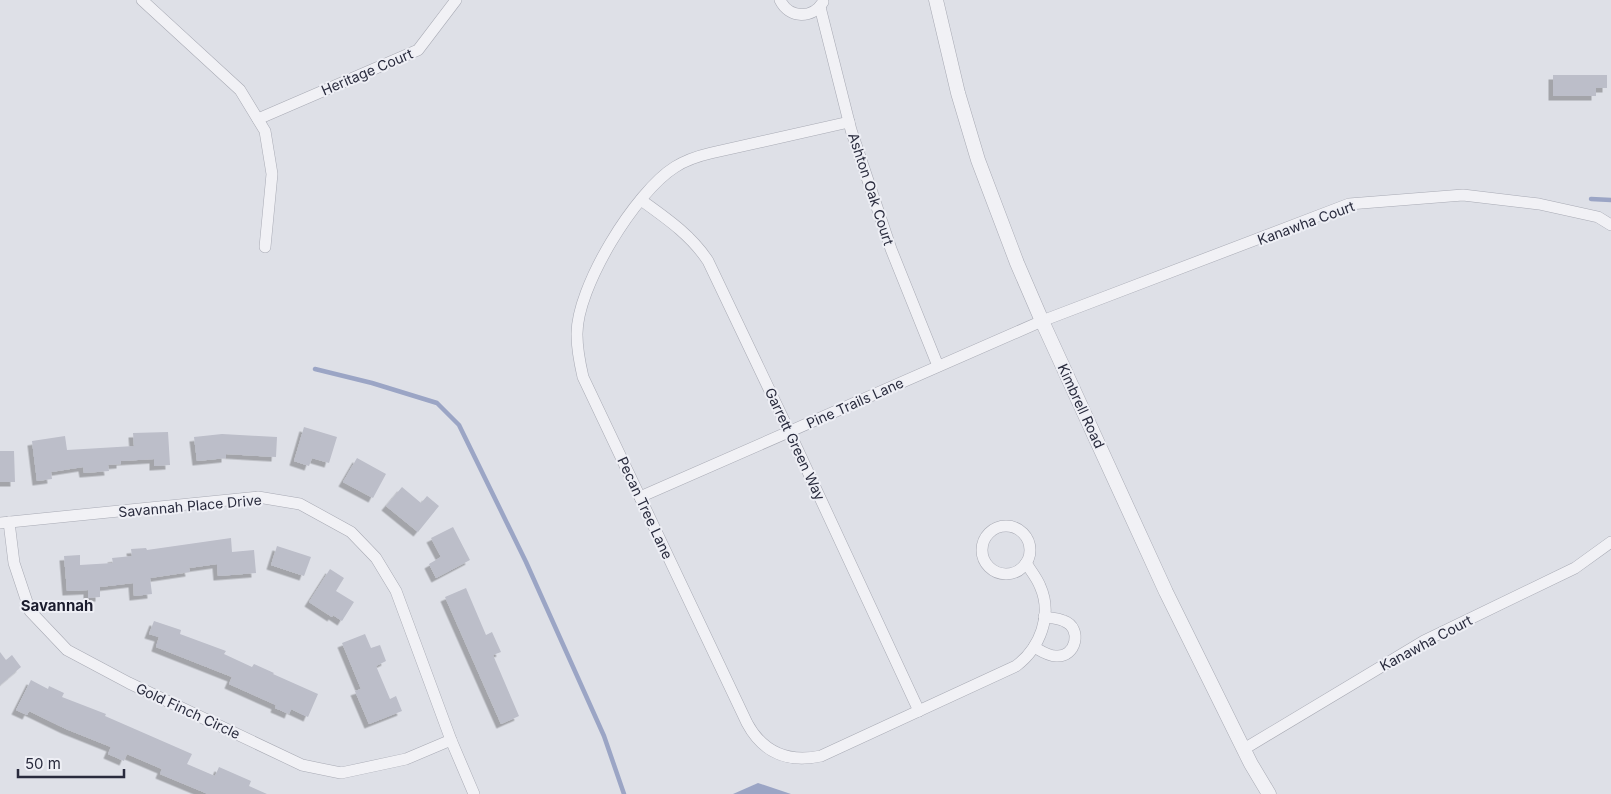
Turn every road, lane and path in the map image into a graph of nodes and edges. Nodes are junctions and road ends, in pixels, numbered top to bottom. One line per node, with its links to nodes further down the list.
1 (142, 0): 6 (street)
2 (456, 0): 6 (street, Heritage Court)
3 (780, 0): 5 (street, Ashton Oak Court)
4 (936, 0): 11 (street, Kimbrell Road)
5 (822, 3): 7 (street, Ashton Oak Court)
6 (258, 119): 10 (street)
7 (849, 122): 8 (street, Pecan Tree Lane); 12 (street, Ashton Oak Court)
8 (641, 200): 13 (street, Garrett Green Way); 14 (street, Pecan Tree Lane)
9 (1611, 225): 11 (street, Kanawha Court)
10 (265, 247)
11 (1042, 321): 12 (street, Pine Trails Lane); 22 (street, Kimbrell Road)
12 (938, 366): 13 (street, Pine Trails Lane)
13 (789, 431): 14 (street, Pine Trails Lane); 20 (street, Garrett Green Way)
14 (640, 497): 20 (street, Pecan Tree Lane)
15 (5, 523): 21 (street, Gold Finch Circle); 21 (street, Savannah Place Drive)
16 (1611, 542): 22 (street, Kanawha Court)
17 (1026, 563): 17 (street); 18 (street, Pecan Tree Lane)
18 (1044, 617): 19 (street, Pecan Tree Lane); 19 (street)
19 (1034, 647): 20 (street, Pecan Tree Lane)
20 (919, 711)
21 (451, 740): 23 (street, Savannah Place Drive)
22 (1244, 749): 24 (street, Kimbrell Road)
23 (474, 794)
24 (1270, 794)

